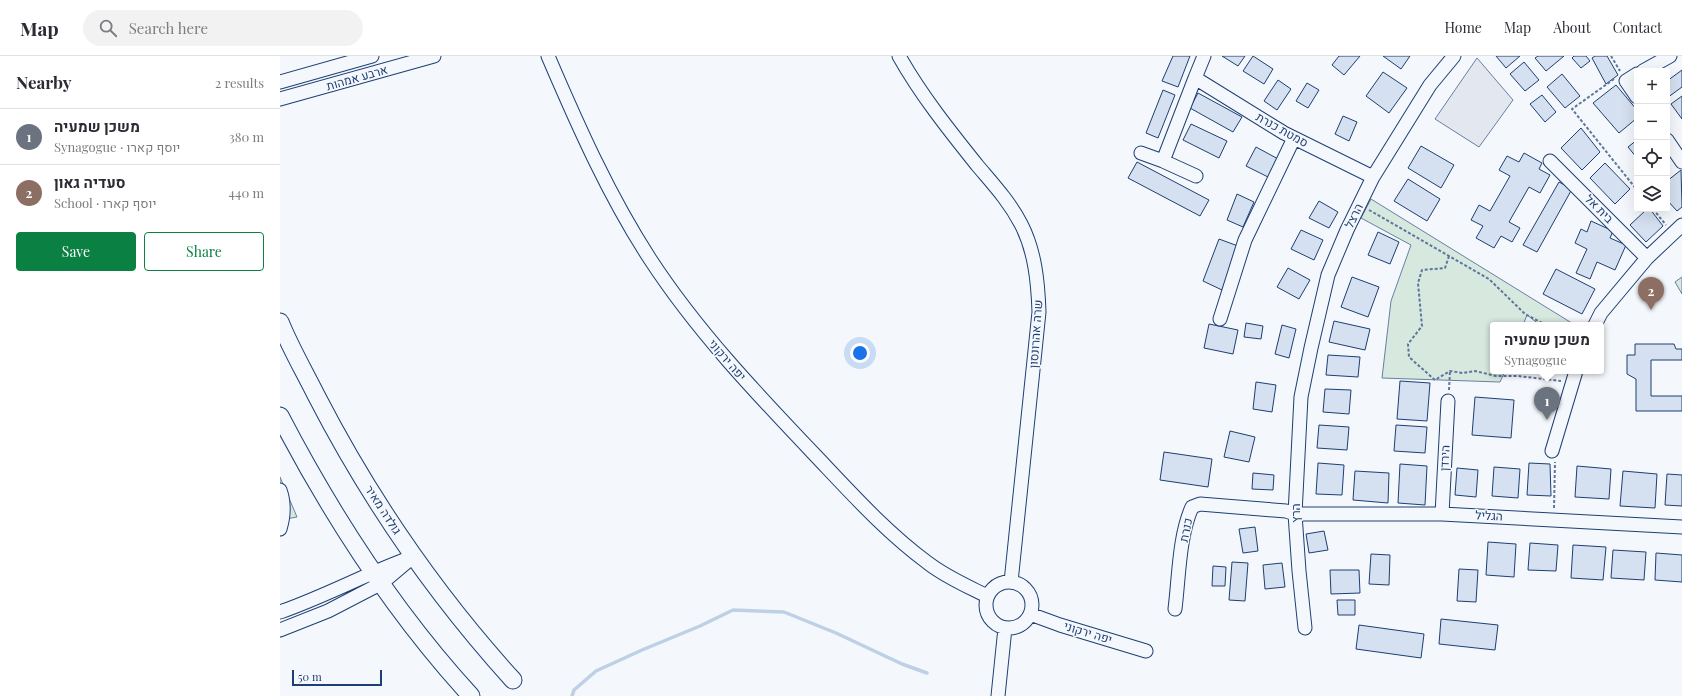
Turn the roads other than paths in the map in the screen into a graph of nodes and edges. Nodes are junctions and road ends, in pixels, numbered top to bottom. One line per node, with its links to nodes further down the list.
1 (372, 56): 11 (street, ארבע אמהות)
2 (434, 56): 13 (street, ארבע אמהות)
3 (548, 56): 40 (street, יפה ירקוני)
4 (899, 56): 39 (street, שרה אהרונסון)
5 (1204, 56): 10 (street)
6 (1454, 56): 21 (street, הרצל)
7 (1670, 56): 8 (street)
8 (1648, 68)
9 (1628, 76): 12 (street)
10 (1195, 78): 14 (street, סמטת כנרת); 17 (street)
11 (280, 82)
12 (1634, 90)
13 (280, 99)
14 (1294, 138): 21 (street, סמטת כנרת); 24 (street)
15 (1670, 144): 19 (street)
16 (1141, 153): 17 (street)
17 (1163, 161): 20 (street)
18 (1550, 161): 23 (street, בית אל)
19 (1682, 162)
20 (1196, 176)
21 (1373, 178): 28 (street, הרצל)
22 (1677, 229): 23 (street)
23 (1647, 258): 26 (street)
24 (1220, 319)
25 (280, 322): 37 (main road, גולדה מאיר)
26 (1596, 322)
27 (1574, 377): 31 (street)
28 (1301, 397): 33 (street, הרץ)
29 (1448, 402): 34 (street, הירדן)
30 (280, 416): 38 (main road)
31 (1552, 452)
32 (280, 490): 36 (street)
33 (1295, 514): 34 (street, הגליל); 41 (street, כנרת); 45 (street, הרץ)
34 (1442, 514): 35 (street, הגליל)
35 (1682, 527)
36 (280, 529)
37 (414, 556): 38 (street); 48 (main road, גולדה מאיר)
38 (378, 577): 42 (street); 46 (street); 49 (main road)
39 (1011, 582): 40 (street); 43 (street)
40 (987, 596): 44 (street)
41 (1175, 609)
42 (280, 612)
43 (1030, 614): 44 (street); 47 (street, יפה ירקוני)
44 (1005, 628): 50 (street)
45 (1305, 628)
46 (280, 630)
47 (1146, 651)
48 (513, 680)
49 (471, 696)
50 (998, 696)

